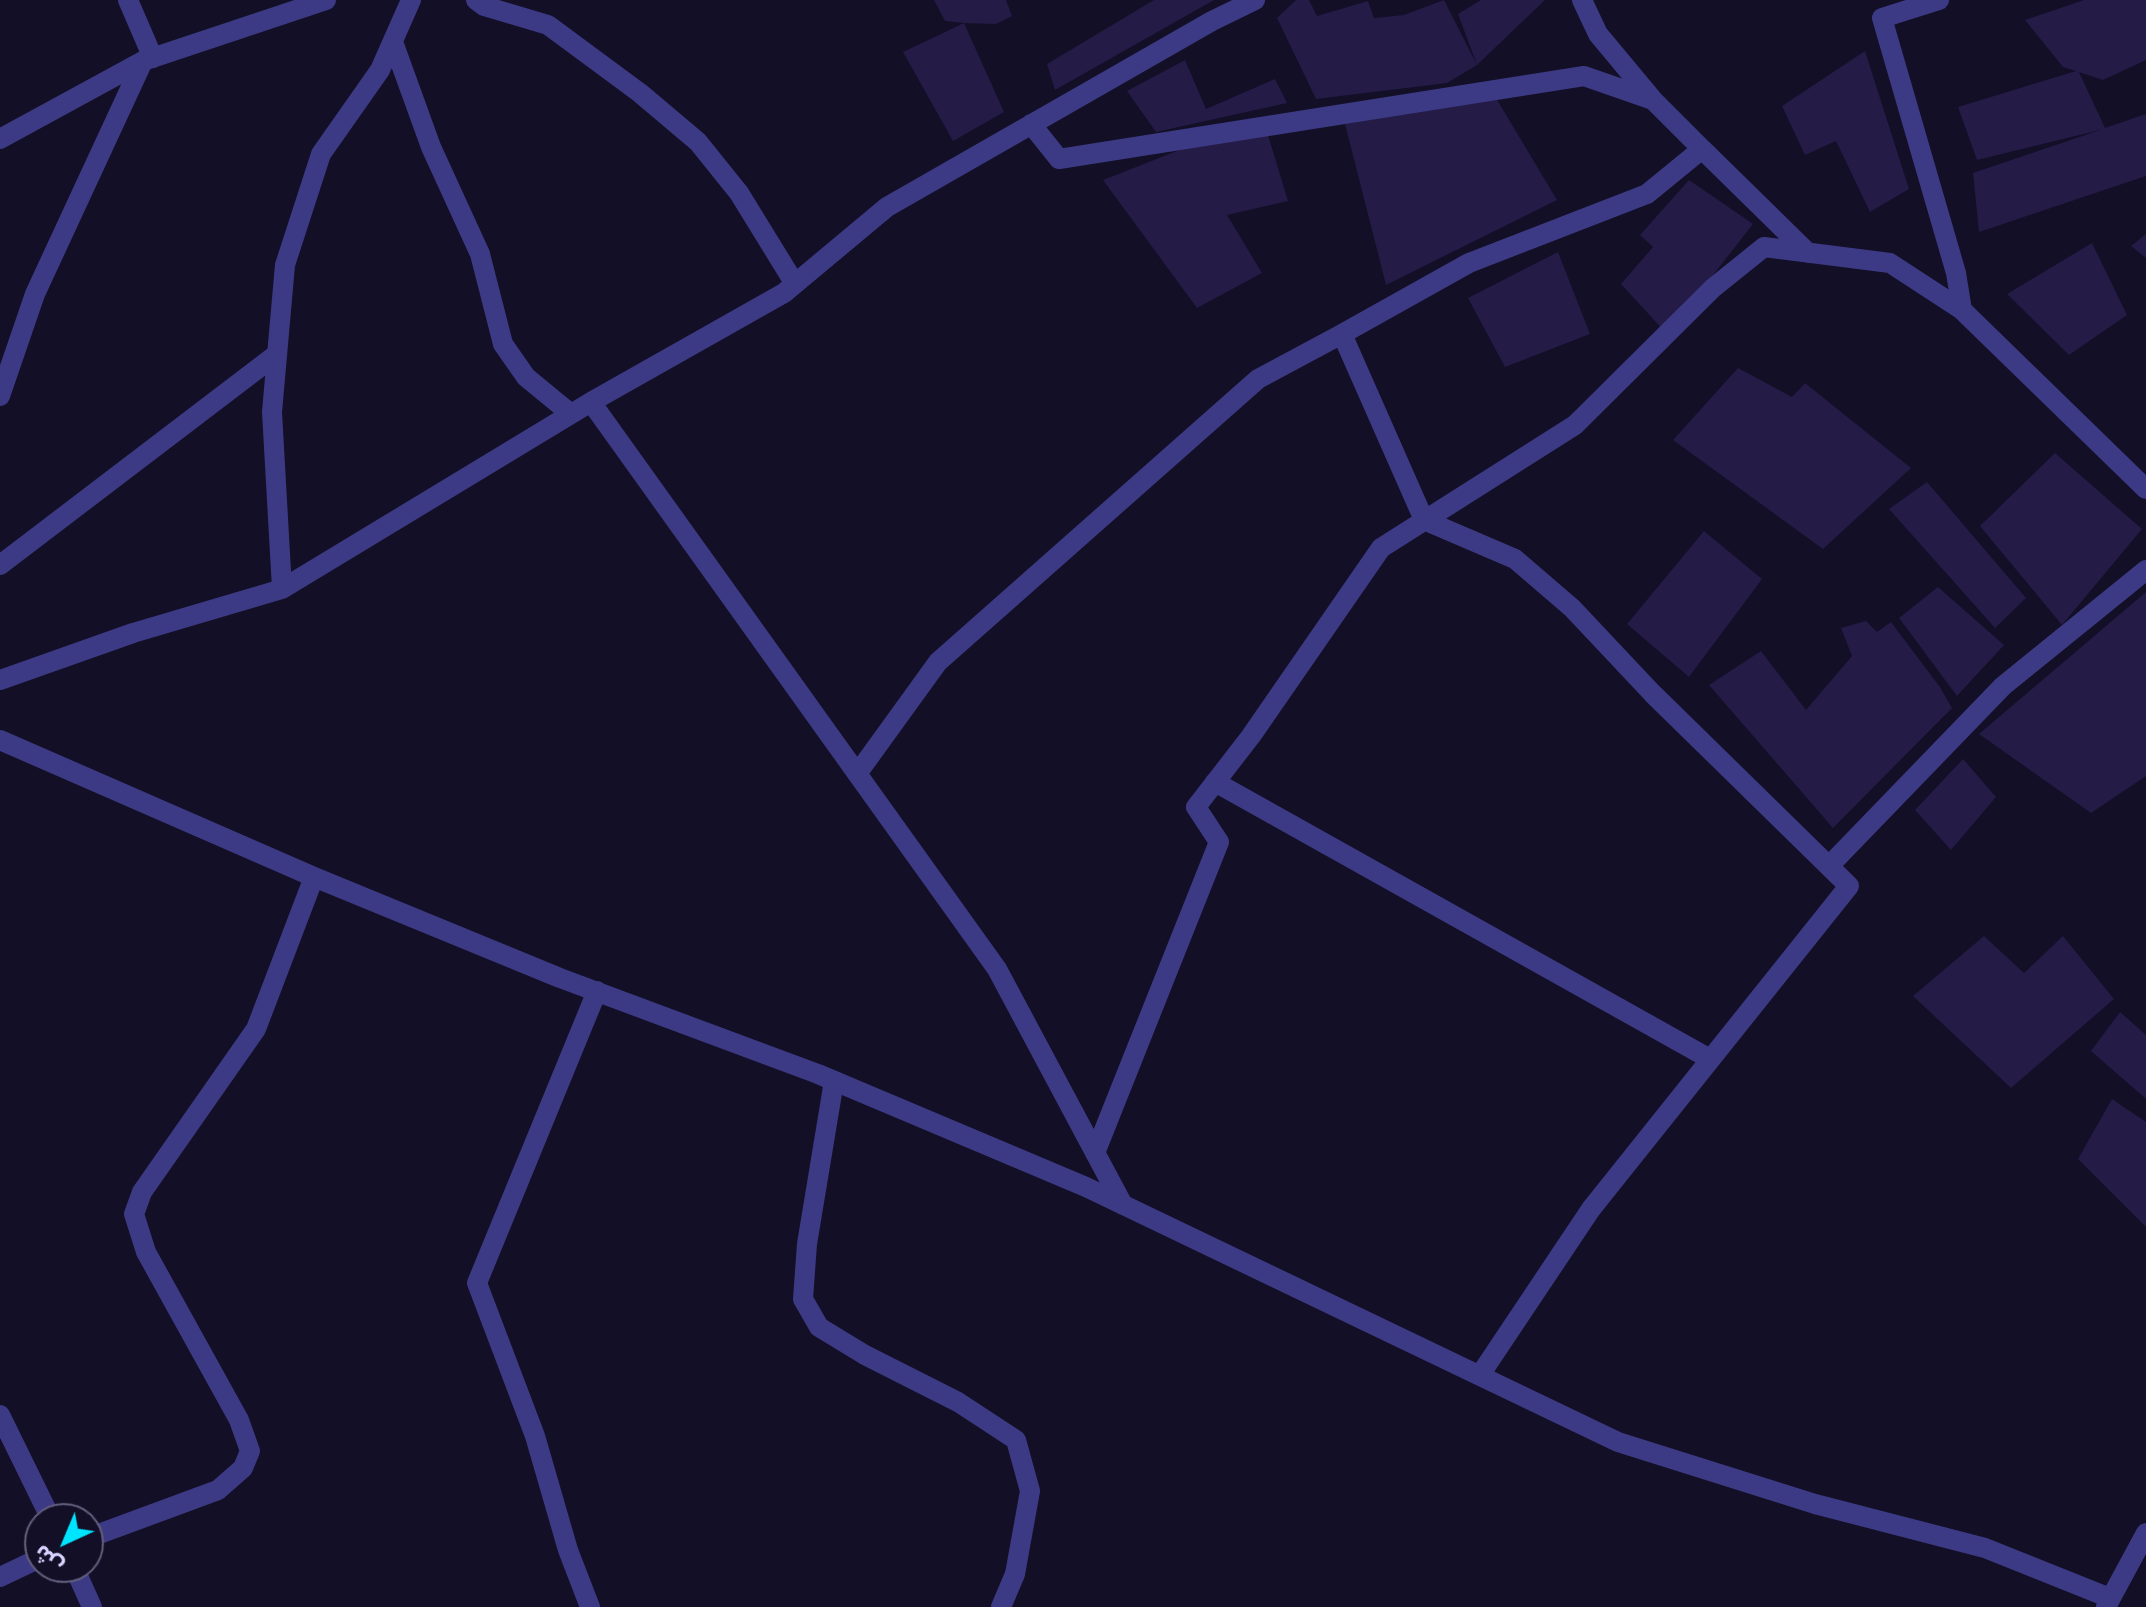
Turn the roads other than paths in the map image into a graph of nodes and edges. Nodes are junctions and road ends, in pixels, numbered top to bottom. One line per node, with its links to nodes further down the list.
1 (128, 0): 10 (street)
2 (326, 0): 10 (street)
3 (411, 0): 9 (street)
4 (476, 0): 16 (street)
5 (1255, 0): 12 (street)
6 (1582, 0): 11 (street)
7 (1939, 0): 8 (street)
8 (1878, 9): 17 (street)
9 (393, 42): 19 (street); 22 (street)
10 (148, 59): 13 (street); 20 (street)
11 (1653, 100): 12 (street); 14 (street)
12 (1031, 124): 16 (street)
13 (0, 139)
14 (1702, 149): 15 (street); 18 (street)
15 (1808, 253): 17 (street); 24 (street)
16 (795, 284): 21 (street)
17 (1962, 310): 23 (street)
18 (1342, 334): 24 (street); 30 (street)
19 (277, 354): 25 (street); 27 (street)
20 (0, 396)
21 (591, 402): 22 (street); 30 (street)
22 (571, 414): 27 (street)
23 (2146, 489)
24 (1424, 520): 31 (street); 32 (street)
25 (0, 565)
26 (2146, 570): 32 (street)
27 (282, 589): 28 (street)
28 (0, 680)
29 (0, 740): 33 (street)
30 (857, 774): 37 (street)
31 (1215, 782): 35 (street); 37 (street)
32 (1829, 866): 35 (street)
33 (314, 877): 34 (street); 42 (street)
34 (597, 991): 36 (street); 49 (street)
35 (1710, 1059): 39 (street)
36 (834, 1081): 38 (street); 50 (street)
37 (1095, 1153): 38 (street)
38 (1123, 1205): 39 (street)
39 (1480, 1375): 47 (street)
40 (0, 1415): 41 (street)
41 (43, 1503)
42 (104, 1532)
43 (2146, 1533): 47 (street)
44 (24, 1566): 45 (street)
45 (0, 1577)
46 (81, 1583): 48 (street)
47 (2108, 1603)
48 (92, 1607)
49 (590, 1607)
50 (1001, 1607)

